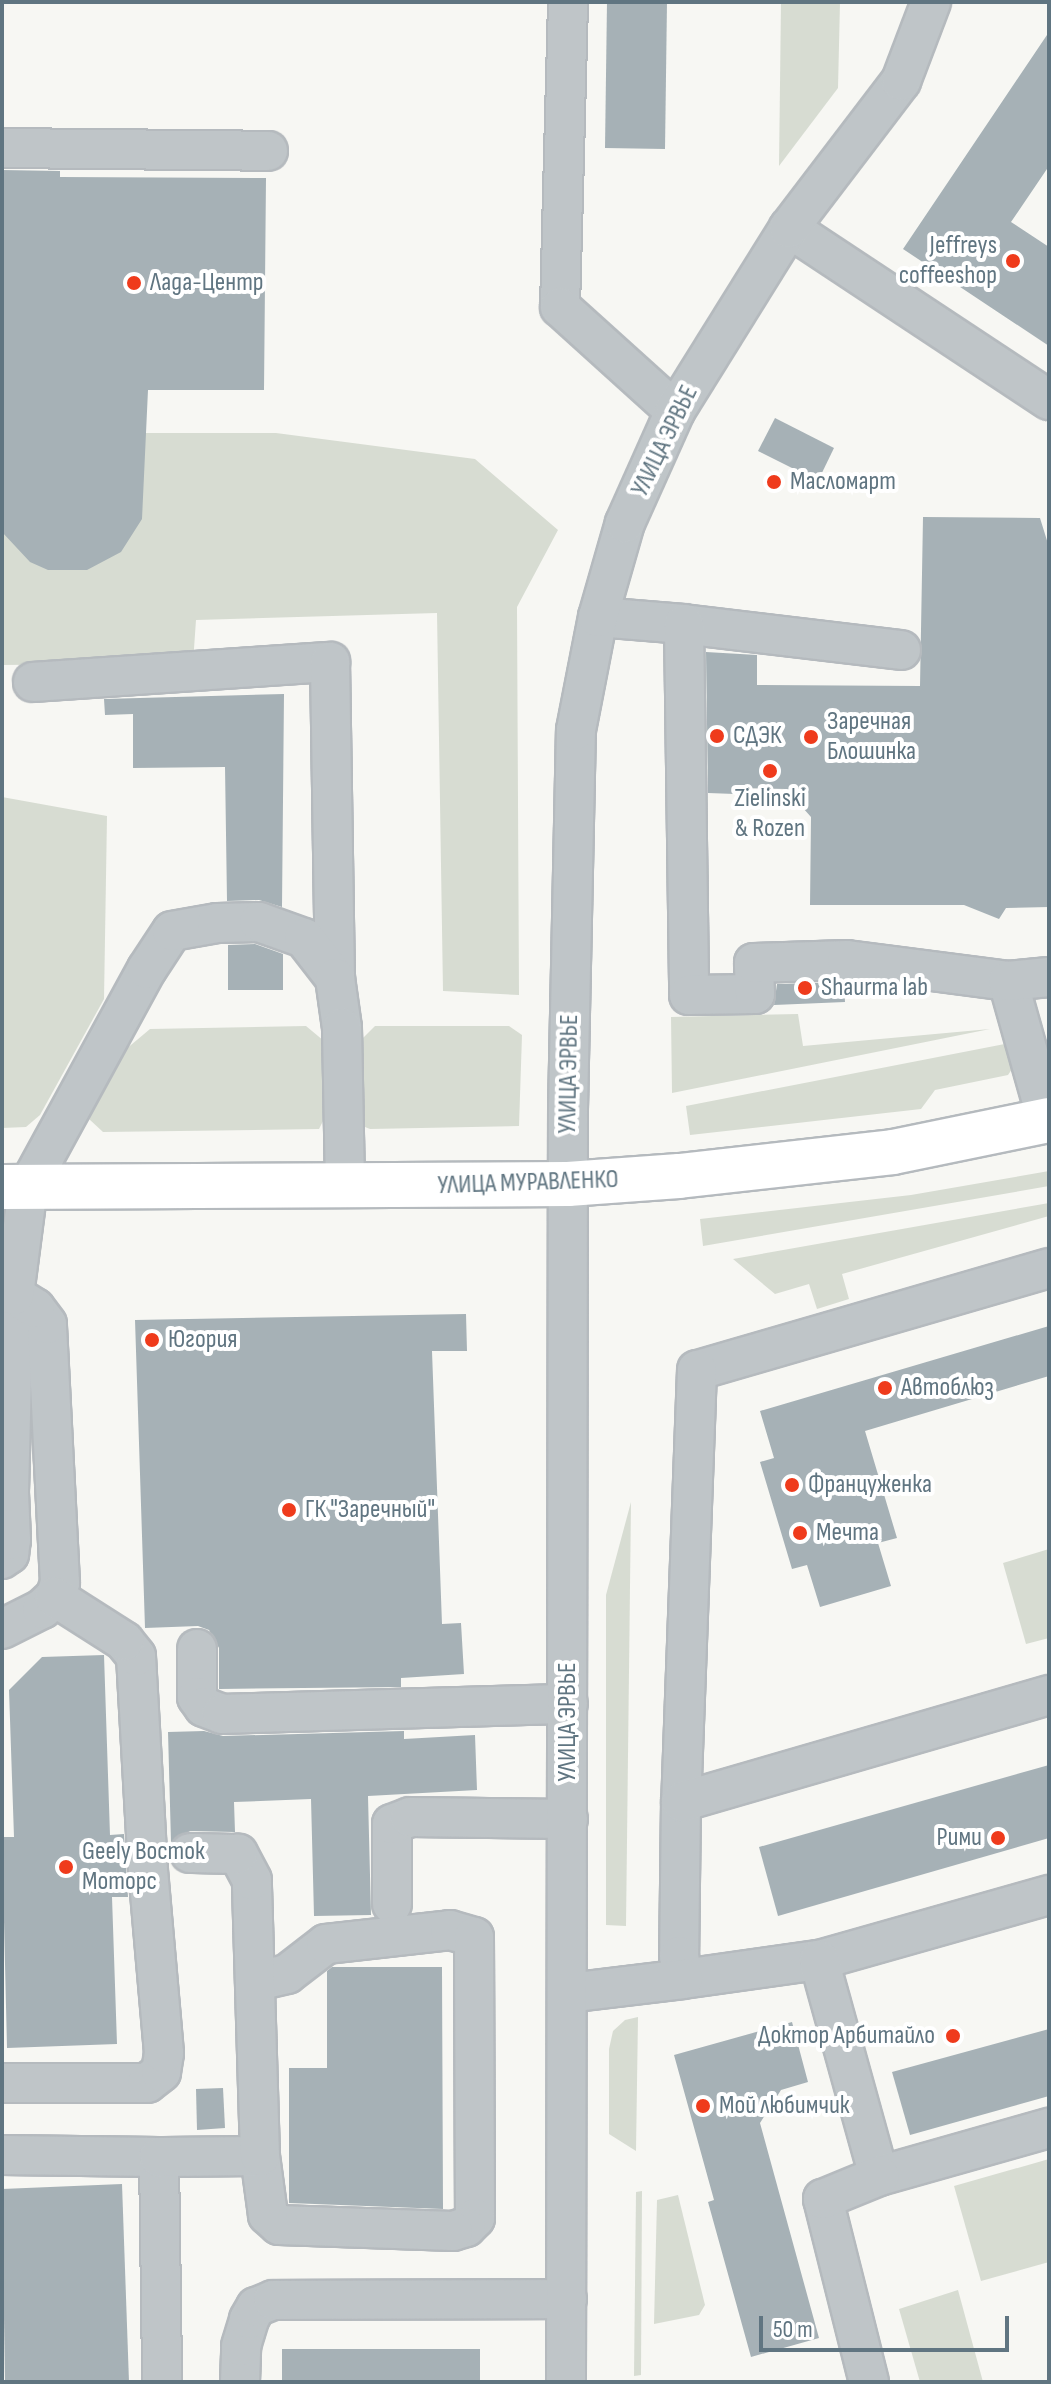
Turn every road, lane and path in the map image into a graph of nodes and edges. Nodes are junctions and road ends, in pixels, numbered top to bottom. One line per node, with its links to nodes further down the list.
1 (568, 2): 7 (street)
2 (931, 2): 5 (street, УЛИЦА ЭРВЬЕ)
3 (2, 148): 4 (street)
4 (268, 151)
5 (789, 228): 6 (street); 7 (street, УЛИЦА ЭРВЬЕ)
6 (1049, 400)
7 (675, 411): 8 (street, УЛИЦА ЭРВЬЕ)
8 (598, 617): 9 (street); 16 (street, УЛИЦА ЭРВЬЕ)
9 (684, 624): 10 (street); 14 (street)
10 (901, 650)
11 (33, 682): 13 (street)
12 (1049, 977): 14 (street)
13 (335, 978): 17 (street); 18 (street)
14 (1008, 981): 15 (street)
15 (1048, 1120): 16 (main road, УЛИЦА МУРАВЛЕНКО)
16 (568, 1184): 17 (main road, УЛИЦА МУРАВЛЕНКО); 27 (street, УЛИЦА ЭРВЬЕ)
17 (345, 1186): 18 (main road, УЛИЦА МУРАВЛЕНКО)
18 (15, 1187): 20 (street)
19 (1049, 1268): 28 (street)
20 (8, 1300): 21 (street); 23 (street)
21 (6, 1492): 22 (street)
22 (2, 1559)
23 (55, 1597): 24 (street); 37 (street)
24 (2, 1629)
25 (197, 1649): 27 (street)
26 (1049, 1695): 28 (street)
27 (568, 1704): 29 (street, УЛИЦА ЭРВЬЕ)
28 (681, 1802): 34 (street)
29 (568, 1819): 32 (street); 36 (street, УЛИЦА ЭРВЬЕ)
30 (190, 1853): 35 (street)
31 (1049, 1895): 33 (street)
32 (392, 1904)
33 (819, 1960): 34 (street); 42 (street)
34 (683, 1979): 36 (street)
35 (257, 1981): 40 (street); 40 (street)
36 (568, 1993): 43 (street, УЛИЦА ЭРВЬЕ)
37 (2, 2083)
38 (1049, 2128): 42 (street)
39 (2, 2155): 41 (street)
40 (260, 2156): 41 (street)
41 (159, 2157): 44 (street)
42 (879, 2176): 47 (street)
43 (567, 2299): 45 (street); 46 (street, УЛИЦА ЭРВЬЕ)
44 (162, 2382)
45 (240, 2382)
46 (566, 2382)
47 (869, 2382)

